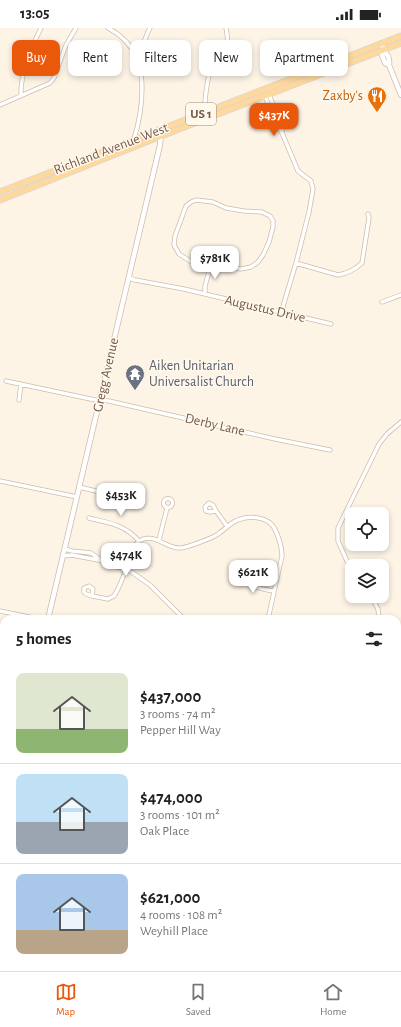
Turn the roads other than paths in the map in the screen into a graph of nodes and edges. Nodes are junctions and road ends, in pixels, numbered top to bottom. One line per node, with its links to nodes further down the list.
1 (41, 28): 13 (street)
2 (76, 28): 13 (street)
3 (108, 28): 10 (street)
4 (150, 28): 7 (street)
5 (226, 28): 17 (street)
6 (401, 36): 8 (main road, Richland Avenue West / US 1)
7 (146, 40)
8 (382, 43): 11 (street); 17 (main road, Richland Avenue West / US 1)
9 (401, 43): 11 (main road, Richland Avenue West / US 1)
10 (130, 45)
11 (383, 50): 14 (main road, Richland Avenue West / US 1); 15 (street)
12 (141, 76): 20 (street)
13 (21, 95): 16 (street)
14 (267, 95): 18 (main road, Richland Avenue West / US 1); 24 (street)
15 (401, 95)
16 (0, 105)
17 (206, 112): 18 (street); 19 (main road, Richland Avenue West / US 1)
18 (208, 118): 19 (main road, Richland Avenue West / US 1)
19 (161, 133): 20 (main road, Richland Avenue West / US 1); 26 (street, Gregg Avenue)
20 (135, 144): 21 (main road, Richland Avenue West / US 1); 22 (main road, Richland Avenue West / US 1)
21 (0, 192)
22 (0, 200)
23 (368, 214): 24 (street)
24 (296, 263): 30 (street)
25 (211, 264): 25 (street); 27 (street)
26 (129, 278): 27 (street, Augustus Drive); 35 (street, Gregg Avenue)
27 (205, 294): 30 (street, Augustus Drive)
28 (401, 295): 29 (street)
29 (382, 302)
30 (281, 312): 31 (street, Augustus Drive)
31 (331, 324)
32 (6, 381): 33 (street, Derby Lane)
33 (21, 384): 34 (street); 35 (street, Derby Lane)
34 (19, 400)
35 (100, 400): 37 (street, Derby Lane); 39 (street, Gregg Avenue)
36 (401, 422): 50 (street)
37 (330, 450)
38 (0, 481): 41 (street)
39 (79, 487): 40 (street); 41 (street, Gregg Avenue)
40 (134, 495)
41 (77, 497): 48 (street, Gregg Avenue)
42 (167, 508): 46 (street)
43 (216, 511): 45 (street)
44 (89, 518): 47 (street)
45 (227, 526): 46 (street); 54 (street)
46 (159, 540): 47 (street)
47 (140, 541): 52 (street)
48 (65, 548): 49 (street, Gregg Avenue); 51 (street)
49 (63, 556): 51 (street); 59 (street, Gregg Avenue)
50 (346, 559)
51 (109, 560): 52 (street)
52 (126, 568): 55 (street); 60 (street)
53 (247, 578): 54 (street)
54 (274, 591): 61 (street)
55 (92, 596)
56 (375, 603): 62 (street)
57 (0, 611): 58 (street)
58 (19, 615)
59 (49, 615)
60 (180, 615)
61 (269, 615)
62 (379, 615)

